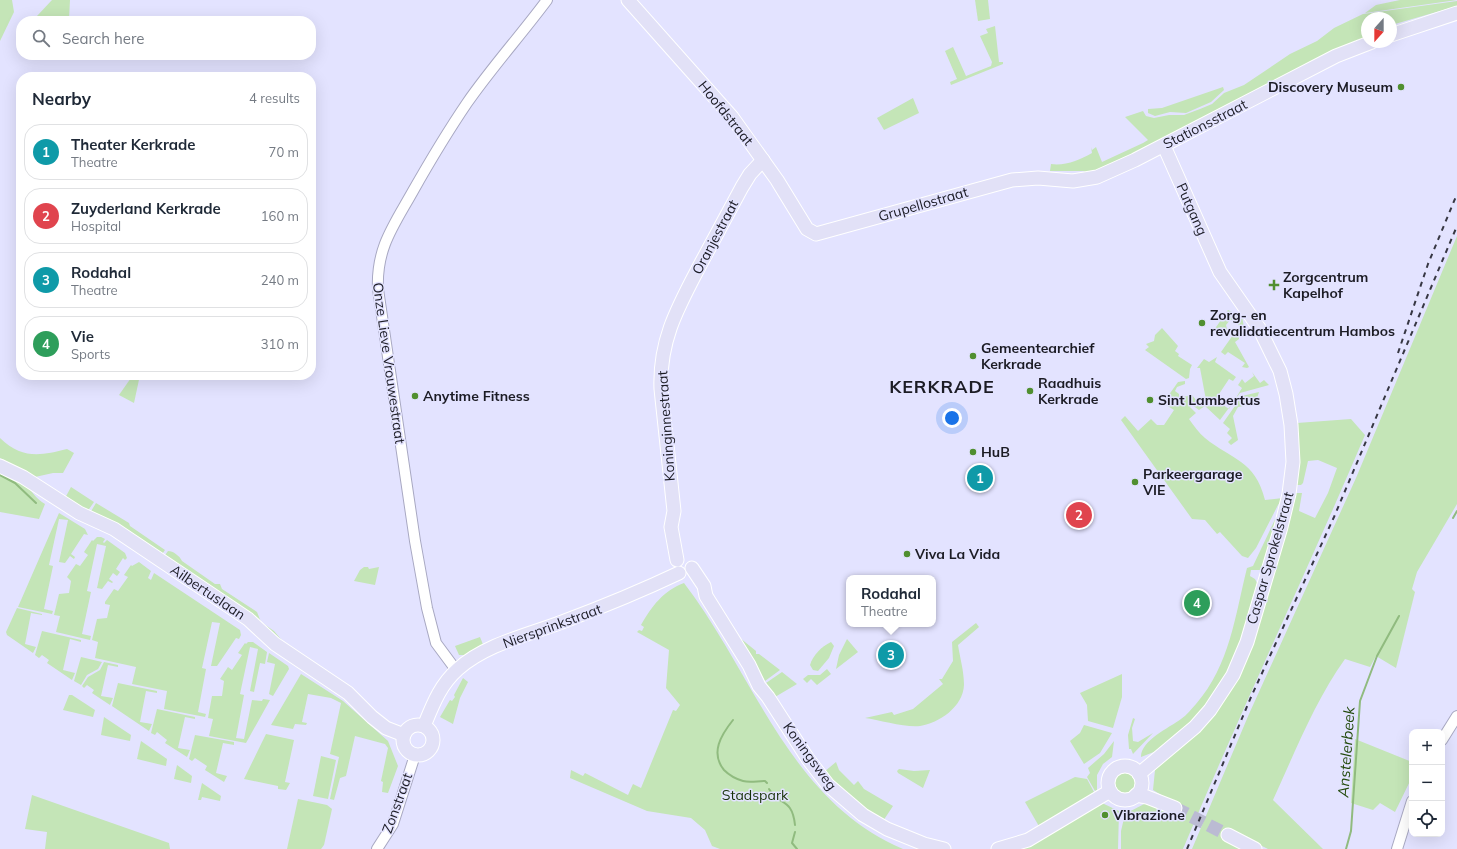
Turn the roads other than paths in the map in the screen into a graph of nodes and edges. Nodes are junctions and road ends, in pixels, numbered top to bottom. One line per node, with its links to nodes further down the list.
1 (547, 0): 14 (street, Onze Lieve Vrouwestraat)
2 (628, 0): 7 (main road, Hoofdstraat)
3 (1457, 13): 4 (main road)
4 (1397, 33)
5 (1361, 46): 6 (main road, Stationsstraat)
6 (1164, 146): 8 (main road, Stationsstraat); 10 (main road, Putgang)
7 (763, 160): 9 (main road, Hoofdstraat); 11 (main road, Oranjestraat)
8 (1031, 178): 9 (main road, Grupellostraat)
9 (814, 234)
10 (1220, 272): 20 (main road, Caspar Sprokelstraat)
11 (673, 318): 13 (main road, Koninginnestraat)
12 (0, 466): 17 (main road, Ailbertuslaan)
13 (683, 566): 14 (main road, Niersprinkstraat); 26 (main road, Koningsweg)
14 (456, 670): 16 (main road)
15 (1457, 716): 18 (street)
16 (424, 726): 17 (main road); 19 (main road)
17 (404, 735): 19 (main road)
18 (1445, 735)
19 (415, 755): 25 (street, Zonstraat)
20 (1139, 785): 21 (main road); 21 (main road); 22 (main road)
21 (1110, 791): 27 (main road)
22 (1169, 806)
23 (1409, 811): 29 (street)
24 (1228, 835): 28 (main road)
25 (376, 849)
26 (944, 849)
27 (998, 849)
28 (1255, 849)
29 (1397, 849)

